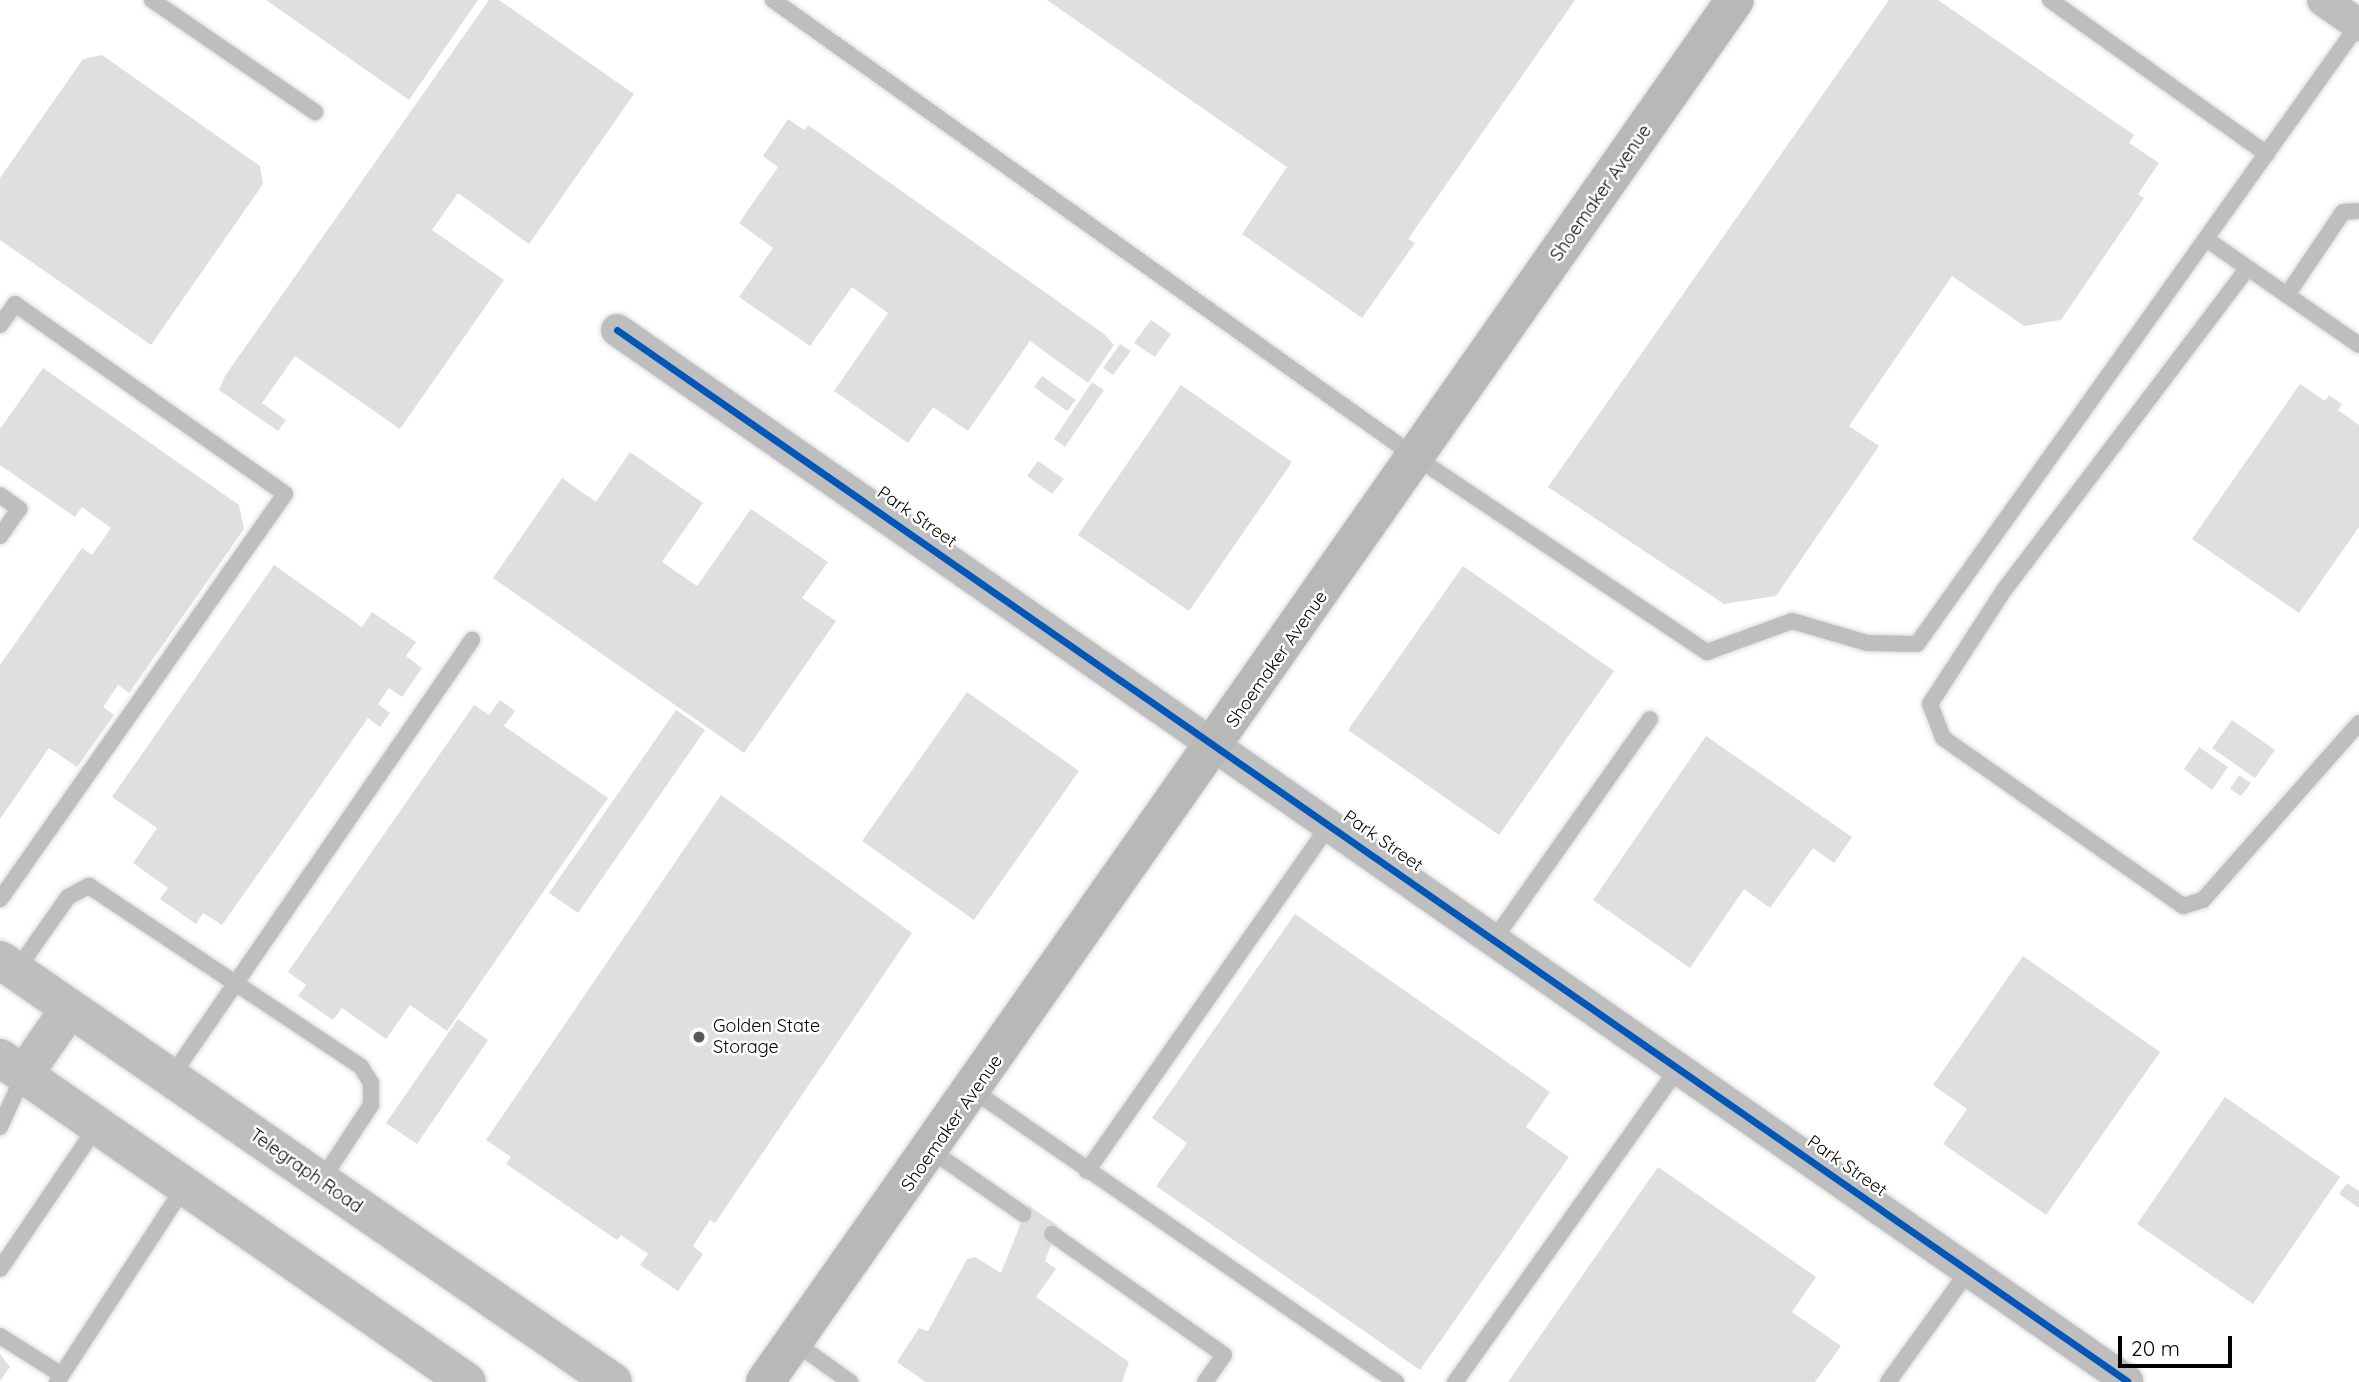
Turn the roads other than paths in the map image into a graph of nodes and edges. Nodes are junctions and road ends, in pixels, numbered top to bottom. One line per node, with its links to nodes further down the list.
1 (152, 0): 7 (lane)
2 (774, 0): 16 (lane)
3 (1735, 0): 16 (main road, Shoemaker Avenue)
4 (2050, 0): 8 (lane)
5 (2323, 0): 6 (street)
6 (2359, 25): 8 (lane)
7 (316, 112)
8 (2267, 154): 10 (lane)
9 (2359, 211): 12 (lane)
10 (2206, 239): 11 (lane); 16 (lane)
11 (2247, 268): 12 (lane); 21 (lane)
12 (2287, 295): 15 (lane)
13 (0, 325): 24 (lane)
14 (617, 330): 22 (street, Park Street)
15 (2359, 345)
16 (1418, 457): 22 (main road, Shoemaker Avenue)
17 (0, 495): 18 (lane)
18 (0, 536)
19 (472, 640): 27 (lane)
20 (1650, 719): 25 (lane)
21 (2359, 723)
22 (1218, 744): 23 (street, Park Street); 32 (main road, Shoemaker Avenue)
23 (1331, 823): 25 (street, Park Street); 36 (lane)
24 (0, 899)
25 (1495, 938): 30 (street, Park Street)
26 (8, 966): 27 (lane); 28 (main road, Telegraph Road)
27 (236, 982): 31 (lane); 37 (lane)
28 (70, 1008): 29 (main road); 31 (main road, Telegraph Road)
29 (12, 1066): 33 (main road); 34 (lane)
30 (1679, 1067): 42 (street, Park Street); 52 (lane)
31 (171, 1077): 37 (main road, Telegraph Road)
32 (974, 1091): 35 (main road, Shoemaker Avenue); 36 (lane)
33 (97, 1125): 38 (main road); 41 (lane)
34 (0, 1127)
35 (932, 1151): 39 (lane); 44 (main road, Shoemaker Avenue)
36 (1087, 1171): 51 (lane)
37 (321, 1181): 47 (main road, Telegraph Road)
38 (186, 1185): 45 (lane); 46 (main road)
39 (1023, 1213)
40 (1052, 1234): 50 (lane)
41 (0, 1269)
42 (1969, 1270): 53 (lane); 54 (street, Park Street)
43 (0, 1336): 45 (lane)
44 (794, 1342): 48 (main road, Shoemaker Avenue); 49 (lane)
45 (60, 1378)
46 (467, 1382)
47 (613, 1382)
48 (765, 1382)
49 (850, 1382)
50 (1205, 1382)
51 (1395, 1382)
52 (1455, 1382)
53 (1888, 1382)
54 (2128, 1382)

